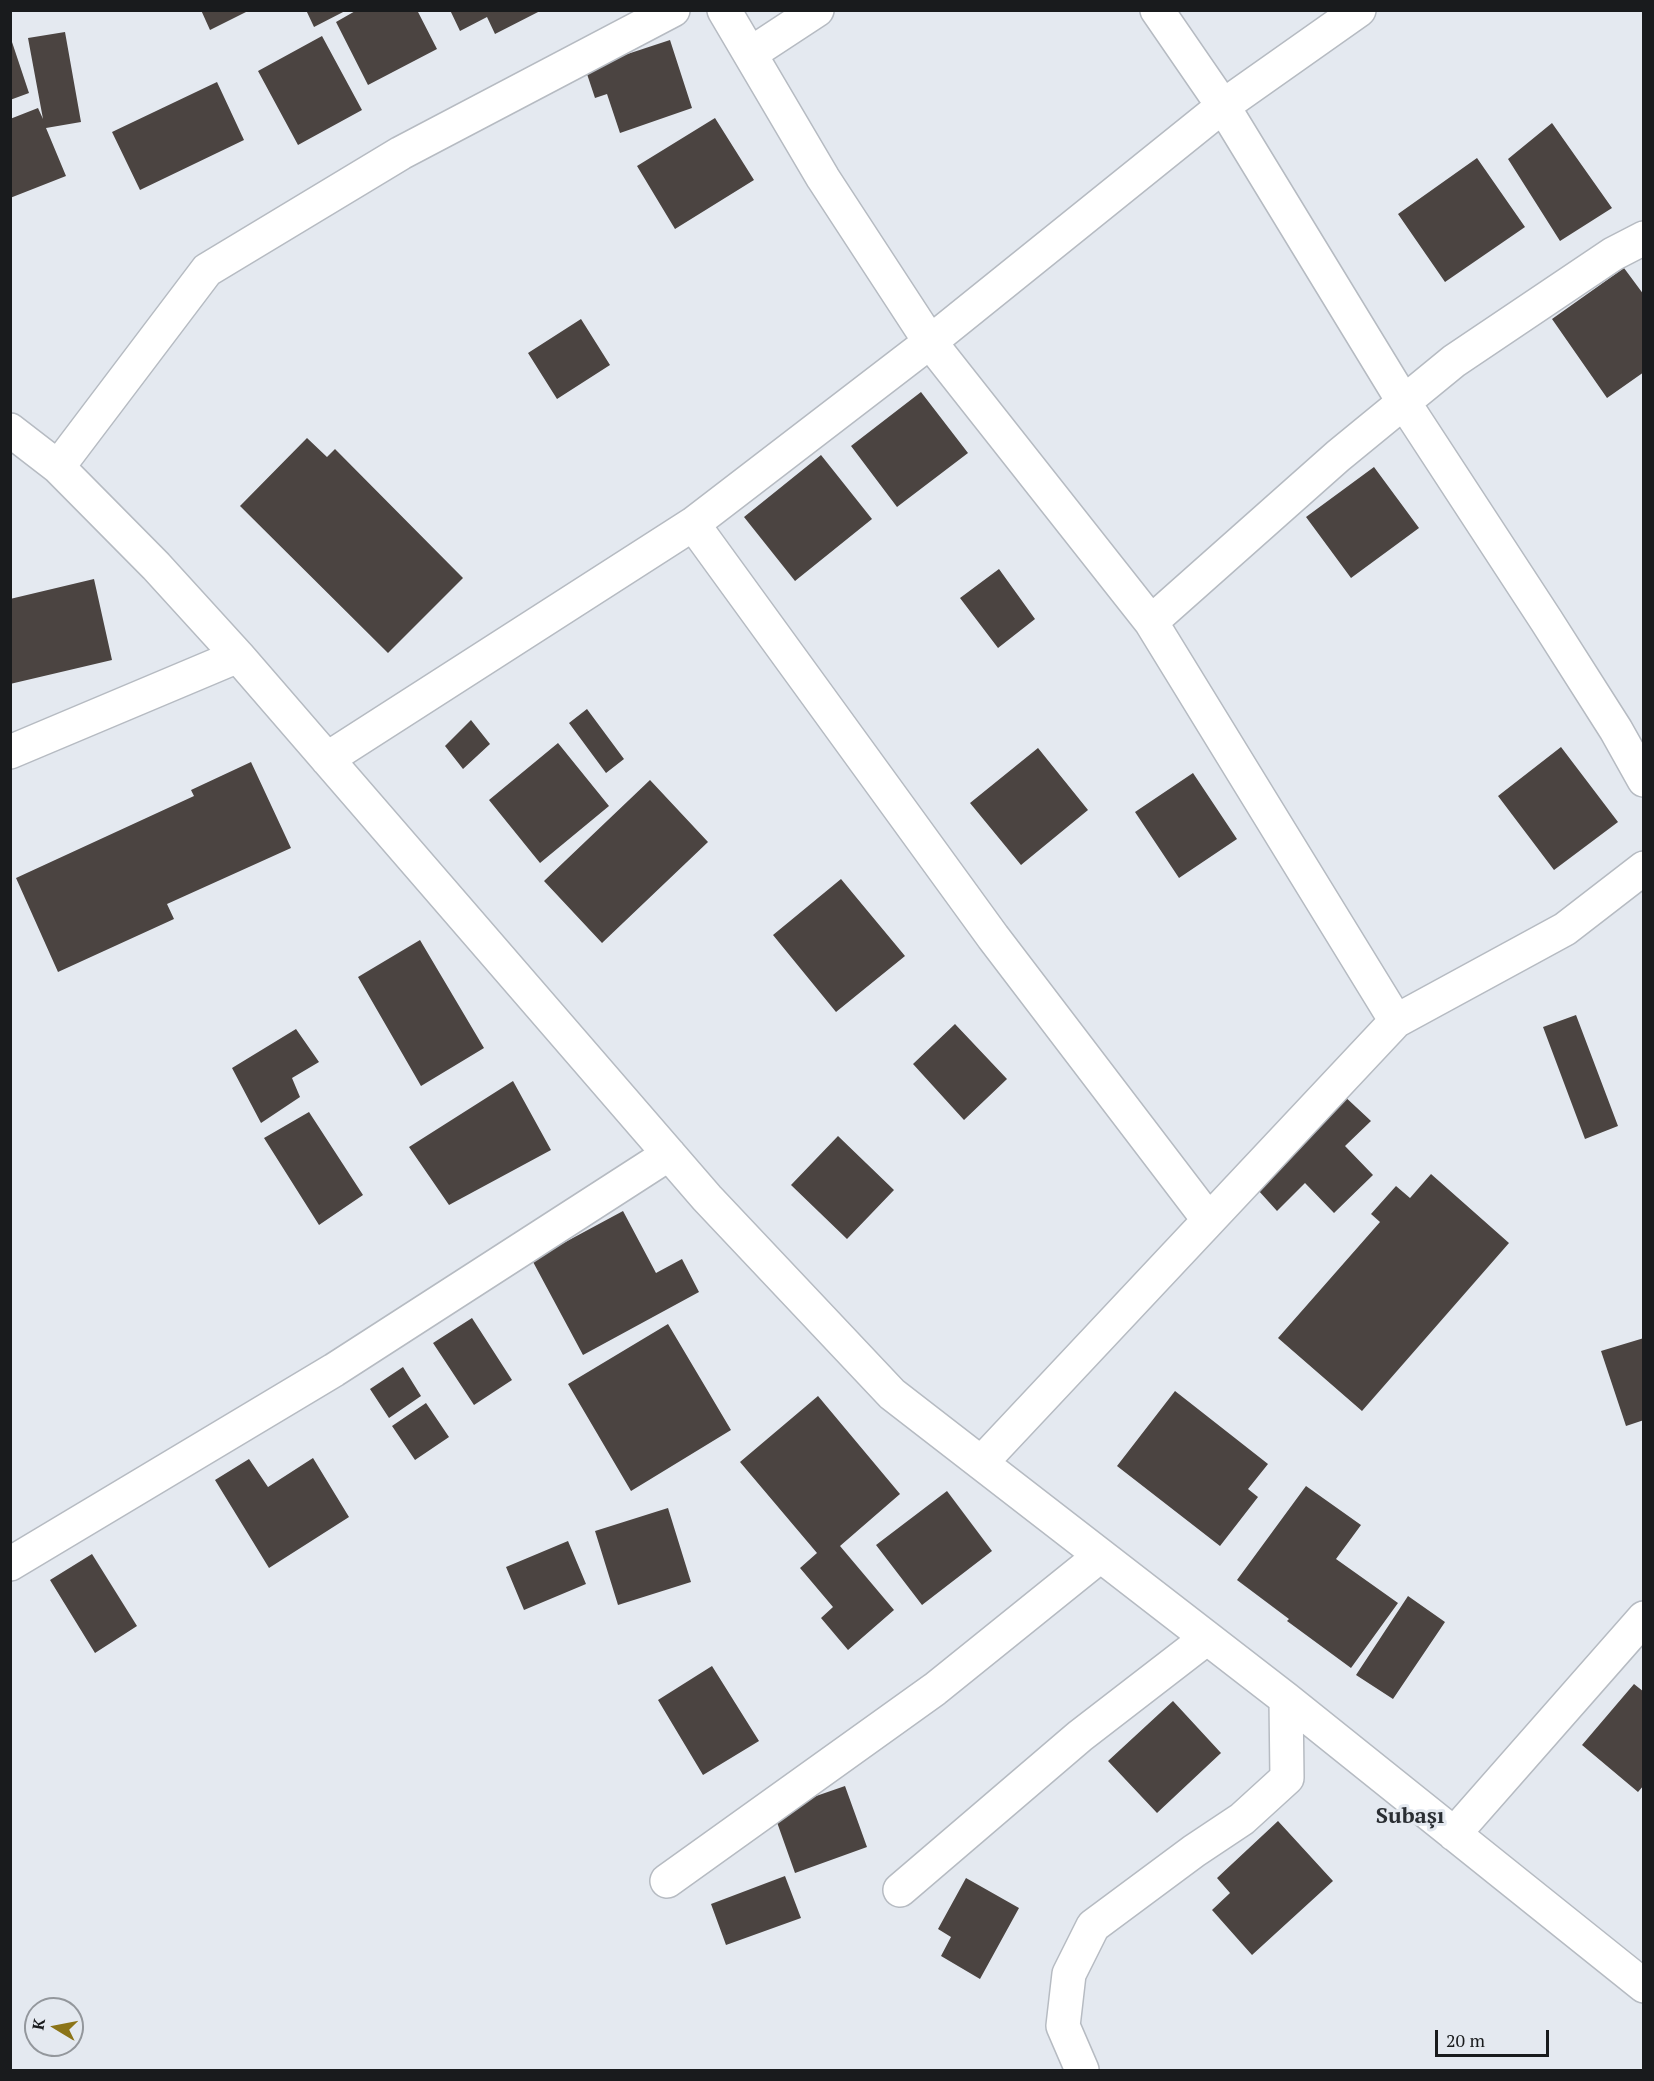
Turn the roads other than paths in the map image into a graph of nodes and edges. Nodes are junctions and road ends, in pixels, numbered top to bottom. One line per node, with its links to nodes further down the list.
1 (673, 10): 12 (street)
2 (724, 10): 6 (street)
3 (817, 10): 6 (street)
4 (1157, 10): 7 (street)
5 (1359, 10): 7 (street)
6 (750, 54): 9 (street)
7 (1223, 106): 9 (street); 10 (street)
8 (1640, 247): 10 (street)
9 (930, 342): 13 (street); 14 (street)
10 (1402, 401): 14 (street); 18 (street)
11 (10, 430): 12 (street)
12 (58, 467): 15 (street)
13 (693, 524): 17 (street); 22 (street)
14 (1151, 622): 20 (street)
15 (238, 656): 16 (street); 17 (street)
16 (10, 752)
17 (327, 759): 21 (street)
18 (1644, 780)
19 (1644, 868): 20 (street)
20 (1396, 1021): 22 (street)
21 (669, 1154): 23 (street); 25 (street)
22 (1208, 1219): 23 (street)
23 (981, 1463): 24 (street)
24 (1100, 1556): 27 (street); 30 (street)
25 (10, 1564)
26 (1644, 1618): 29 (street)
27 (1207, 1638): 28 (street); 31 (street)
28 (1286, 1699): 29 (street); 33 (street)
29 (1454, 1834): 32 (street)
30 (667, 1881)
31 (900, 1890)
32 (1637, 1970)
33 (1082, 2070)

